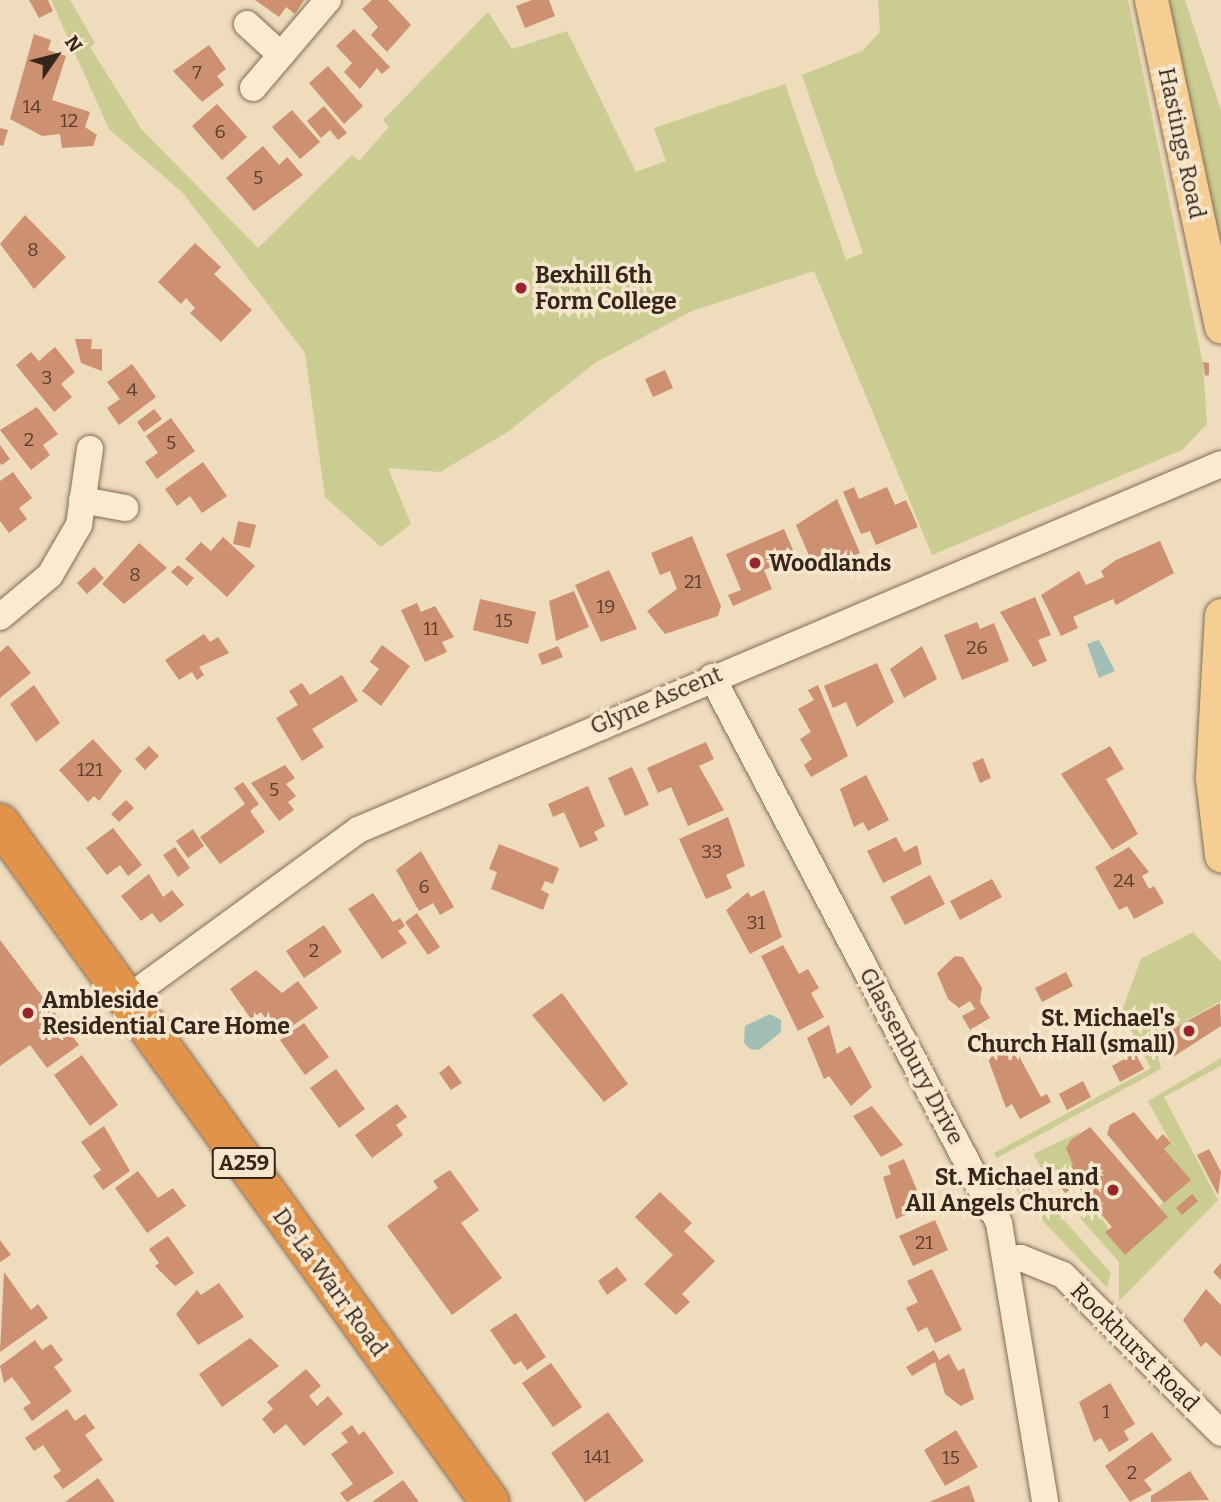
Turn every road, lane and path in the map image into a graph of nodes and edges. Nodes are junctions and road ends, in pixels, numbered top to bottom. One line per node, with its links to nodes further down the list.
1 (328, 0): 4 (street)
2 (1151, 0): 6 (main road, Hastings Road)
3 (247, 23): 4 (street)
4 (281, 55): 5 (street)
5 (253, 88)
6 (1221, 327)
7 (90, 449): 9 (street)
8 (1221, 464): 13 (street, Glyne Ascent)
9 (82, 499): 10 (street); 12 (street)
10 (125, 508)
11 (1221, 615): 15 (main road)
12 (0, 617)
13 (712, 677): 16 (street, Glyne Ascent); 17 (street, Glassenbury Drive)
14 (0, 823): 16 (highway, De La Warr Road / A259)
15 (1221, 855)
16 (125, 1000): 19 (highway, De La Warr Road / A259)
17 (1006, 1260): 18 (street, Rookhurst Road); 20 (street, Glassenbury Drive)
18 (1221, 1433)
19 (490, 1502)
20 (1045, 1502)

